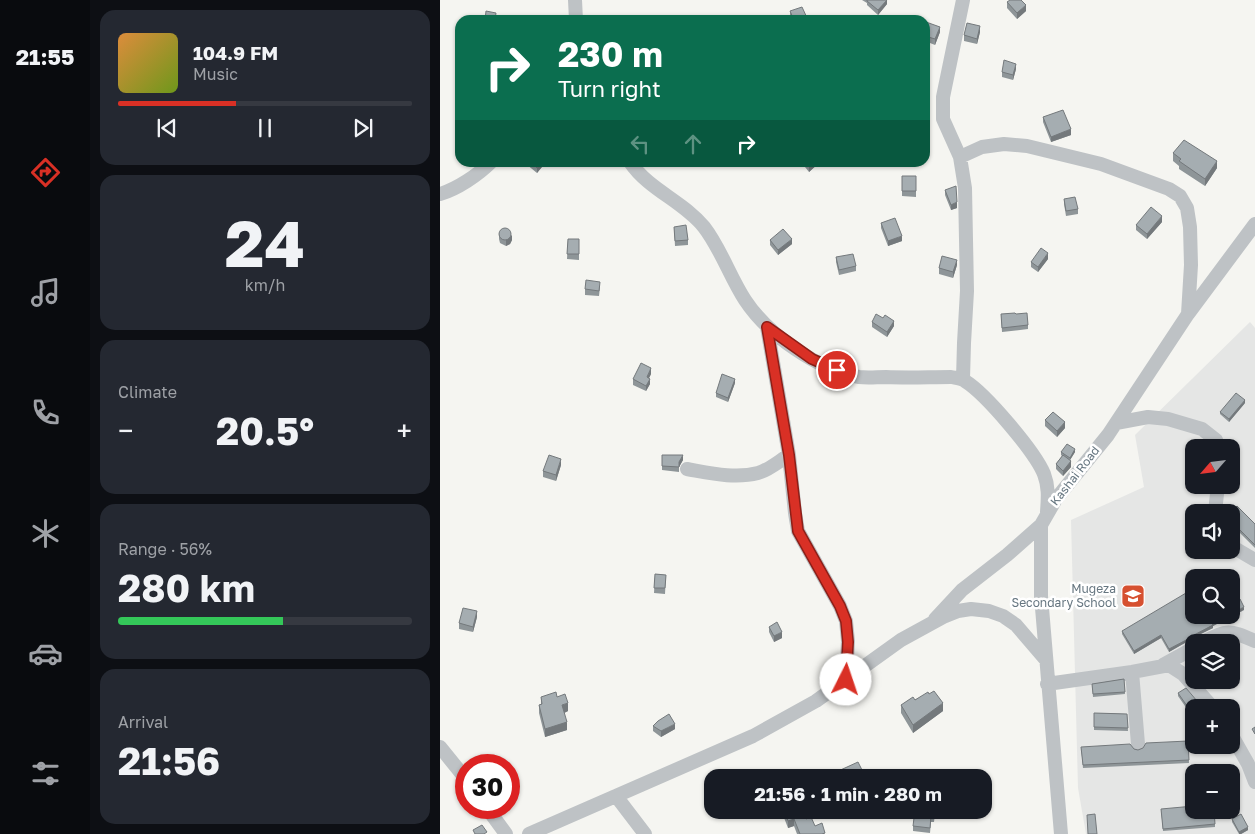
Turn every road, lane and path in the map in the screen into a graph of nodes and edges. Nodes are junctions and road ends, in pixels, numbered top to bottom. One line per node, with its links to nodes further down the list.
1 (575, 0): 3 (street)
2 (963, 0): 4 (street)
3 (576, 15)
4 (960, 157): 9 (street); 11 (street)
5 (486, 167): 7 (street)
6 (631, 167): 10 (street)
7 (440, 194)
8 (1255, 224): 9 (street, Kashai Road)
9 (1188, 314): 12 (street, Kashai Road)
10 (767, 327): 11 (street); 14 (street)
11 (963, 379): 16 (street)
12 (1116, 423): 13 (street); 16 (street, Kashai Road)
13 (1215, 439)
14 (789, 455): 15 (street); 28 (street)
15 (687, 469)
16 (1044, 519): 19 (street, Kashai Road); 25 (street)
17 (1240, 551): 18 (street)
18 (1255, 560)
19 (930, 624): 25 (street); 28 (street)
20 (1219, 634): 21 (street)
21 (1238, 634)
22 (1240, 635): 23 (street)
23 (1255, 641)
24 (1185, 653): 26 (street)
25 (1046, 660): 29 (street)
26 (1164, 665): 27 (street); 30 (street)
27 (1132, 672): 29 (street); 31 (street)
28 (846, 680): 36 (street)
29 (1047, 684): 41 (street)
30 (1204, 699)
31 (1138, 744)
32 (440, 747): 34 (street)
33 (1240, 750): 35 (street)
34 (455, 765)
35 (1255, 782)
36 (616, 796): 39 (street); 40 (street)
37 (495, 819): 38 (street)
38 (506, 834)
39 (529, 834)
40 (645, 834)
41 (1061, 834)

